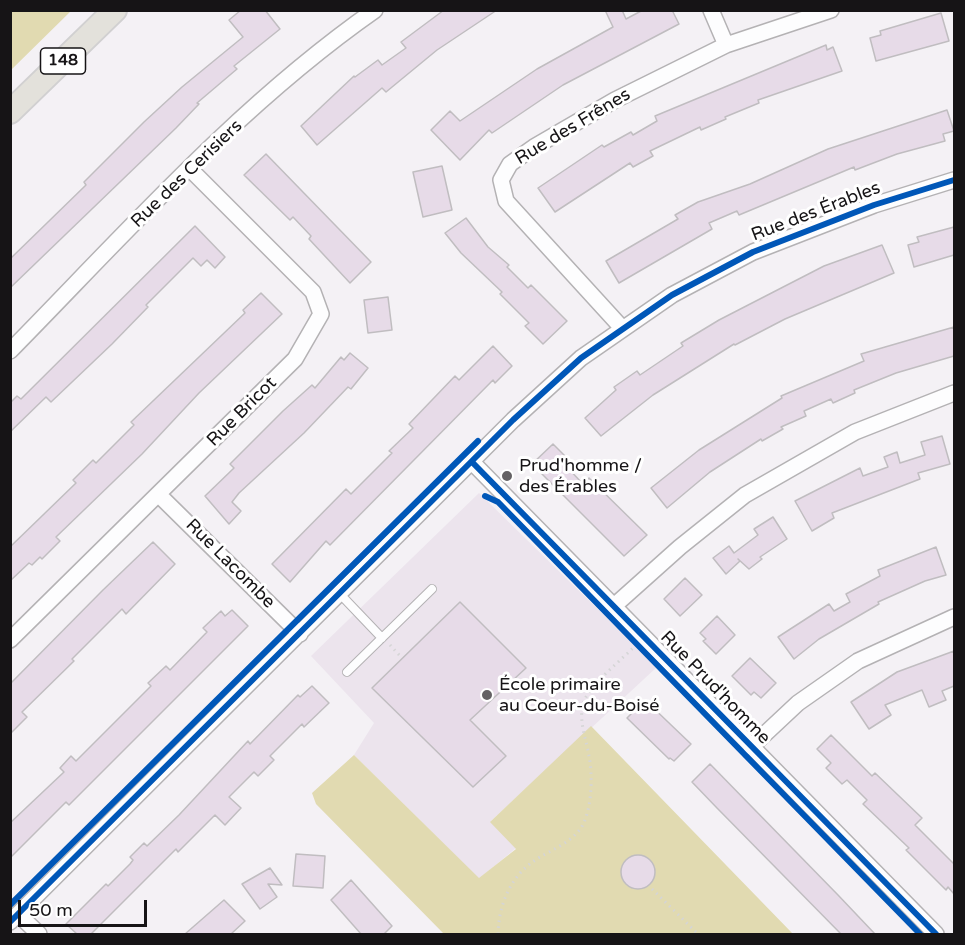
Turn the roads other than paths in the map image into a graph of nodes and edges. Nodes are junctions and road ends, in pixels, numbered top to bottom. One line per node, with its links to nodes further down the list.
1 (115, 10): 6 (main road, 148)
2 (375, 10): 7 (street, Rue des Cerisiers)
3 (711, 10): 5 (street)
4 (831, 10): 5 (street, Rue des Frênes)
5 (726, 45): 9 (street, Rue des Frênes)
6 (10, 112)
7 (190, 169): 10 (street, Rue des Cerisiers); 13 (street, Rue Bricot)
8 (954, 180): 9 (street, Rue des Érables)
9 (622, 327): 12 (street, Rue des Érables)
10 (10, 351)
11 (954, 393): 16 (street)
12 (472, 462): 15 (street, Rue des Érables); 16 (street, Rue Prud'homme)
13 (159, 495): 18 (street, Rue Lacombe); 20 (street, Rue Bricot)
14 (432, 589): 19 (lane)
15 (340, 594): 18 (street, Rue des Érables); 19 (lane)
16 (614, 606): 22 (street, Rue Prud'homme)
17 (954, 617): 22 (street)
18 (300, 634): 23 (street, Rue des Érables)
19 (382, 638): 21 (lane)
20 (10, 640)
21 (347, 672)
22 (751, 747): 25 (street, Rue Prud'homme)
23 (15, 918): 24 (street)
24 (39, 934)
25 (936, 934)

